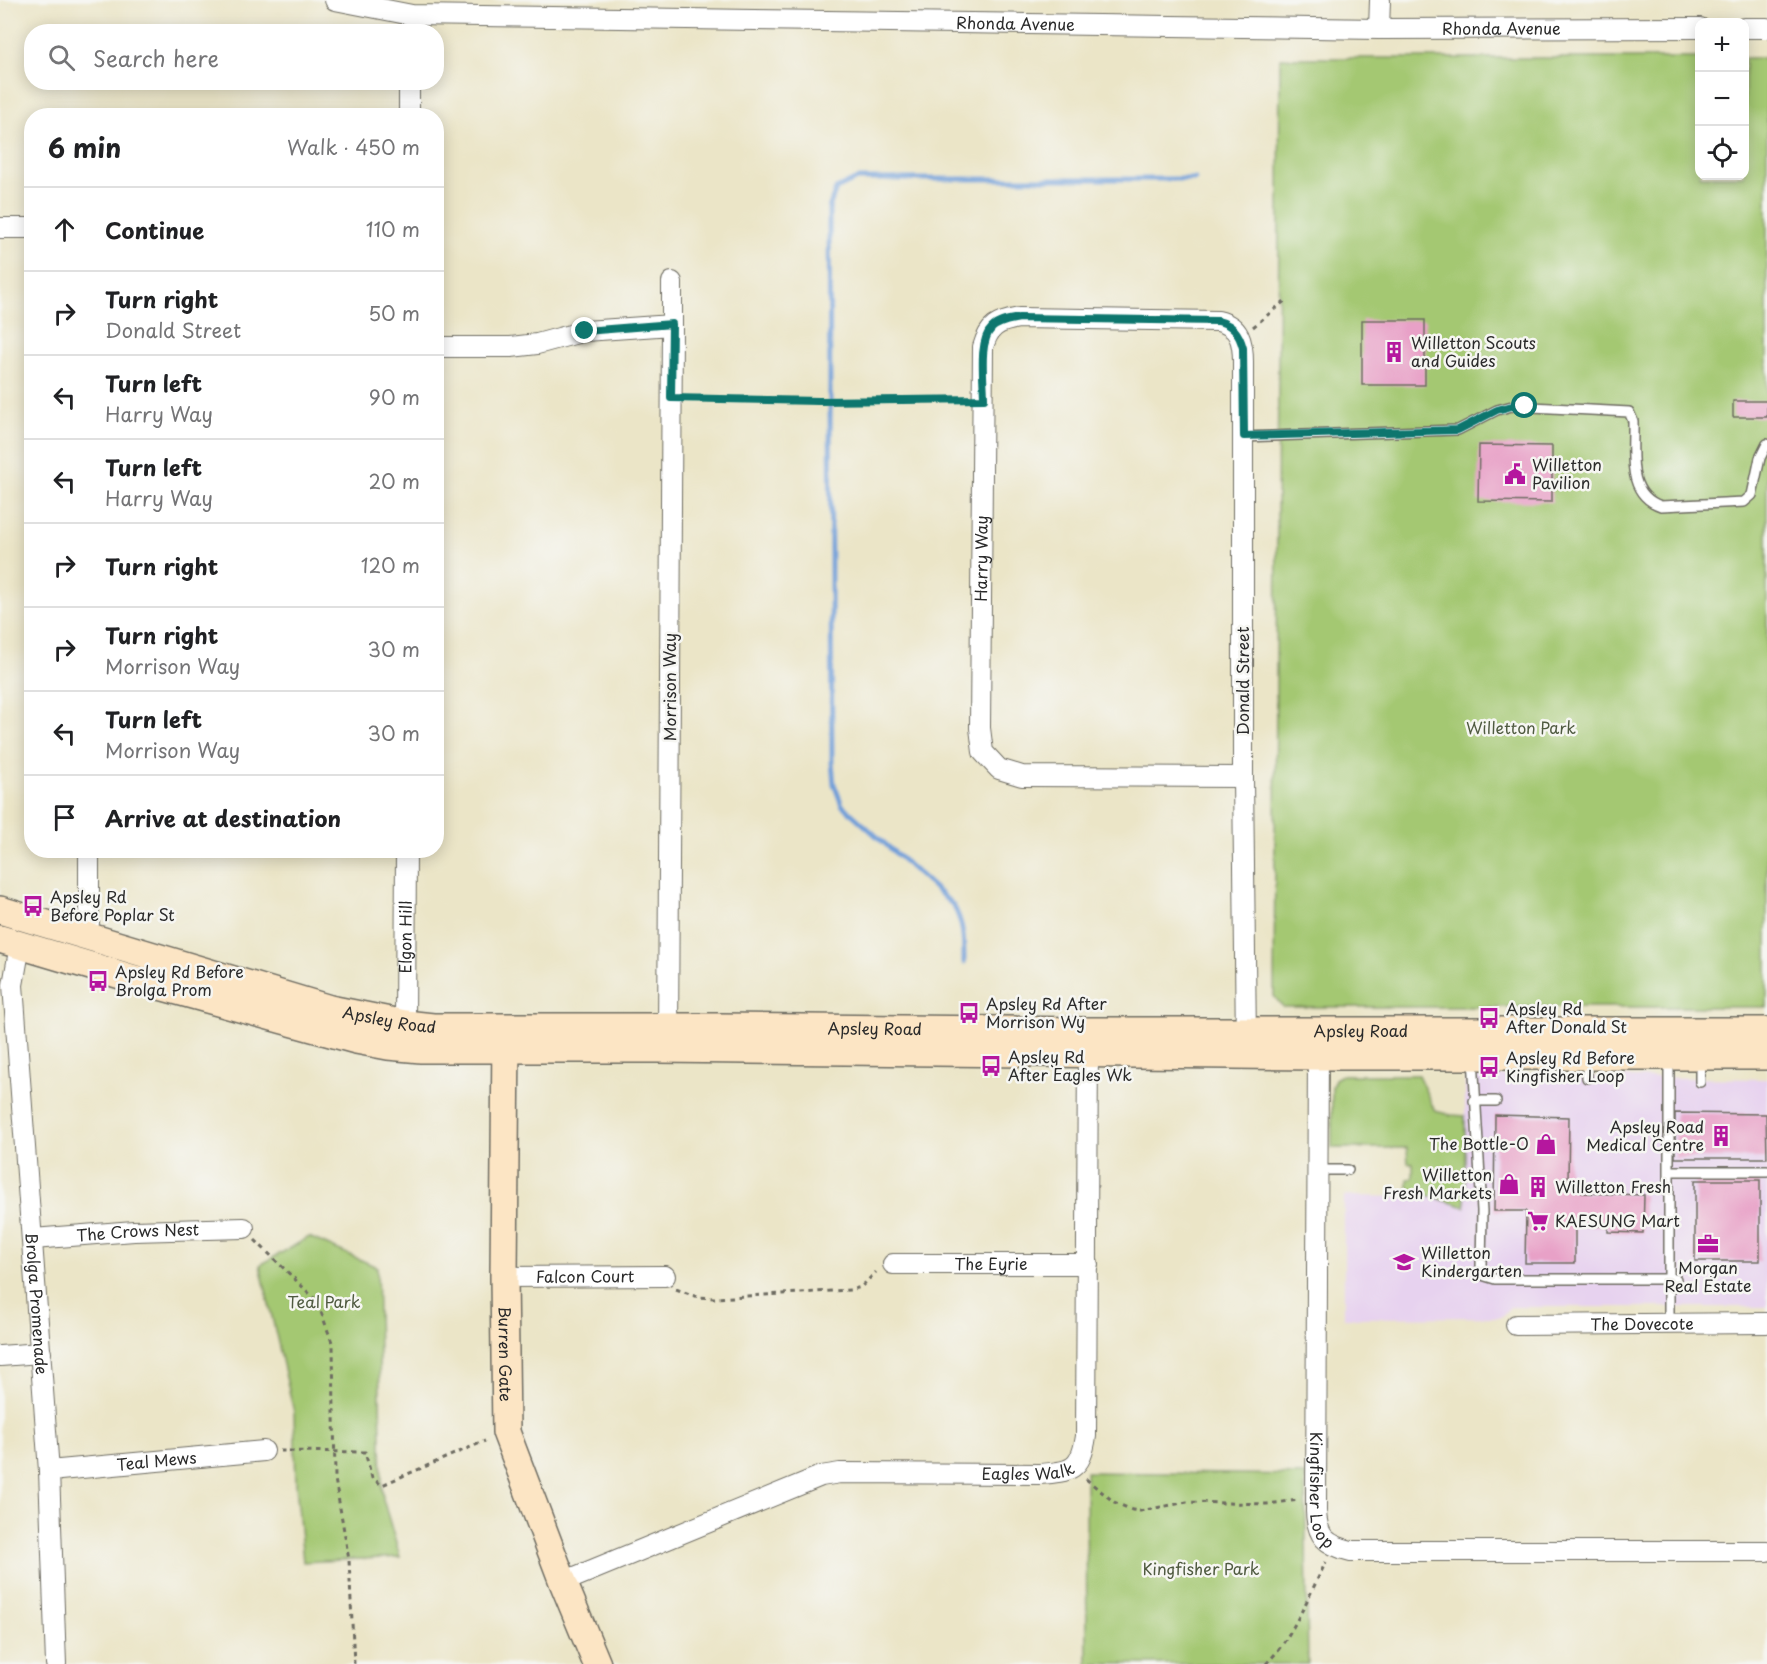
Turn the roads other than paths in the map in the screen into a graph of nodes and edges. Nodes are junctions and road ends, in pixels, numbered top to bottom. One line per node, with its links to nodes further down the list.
1 (335, 0): 4 (street, Rhonda Avenue)
2 (1380, 0): 8 (street)
3 (546, 9): 4 (street, Rhonda Avenue); 8 (street, Rhonda Avenue)
4 (411, 23)
5 (1695, 28): 8 (street, Rhonda Avenue)
6 (1749, 28): 7 (street)
7 (1767, 28)
8 (1379, 29)
9 (409, 90): 10 (street)
10 (409, 108)
11 (0, 228): 12 (street)
12 (24, 228)
13 (672, 282): 15 (street, Morrison Way)
14 (1218, 321): 17 (street, Donald Street); 19 (street, Harry Way)
15 (672, 324): 16 (street); 28 (street, Morrison Way)
16 (444, 348)
17 (1244, 436): 18 (lane); 19 (street, Donald Street)
18 (1767, 444)
19 (1243, 777): 30 (street, Donald Street)
20 (89, 858): 23 (street)
21 (406, 858): 25 (street, Elgon Hill)
22 (0, 910): 23 (main road, Apsley Road)
23 (86, 935): 25 (main road, Apsley Road)
24 (10, 942): 27 (main road, Apsley Road); 42 (street, Brolga Promenade)
25 (405, 1024): 27 (main road, Apsley Road)
26 (1767, 1031): 31 (main road, Apsley Road)
27 (506, 1039): 28 (main road, Apsley Road); 46 (main road, Burren Gate)
28 (668, 1039): 29 (main road, Apsley Road)
29 (1088, 1042): 30 (main road, Apsley Road); 44 (street, Eagles Walk)
30 (1246, 1042): 31 (main road, Apsley Road)
31 (1318, 1043): 32 (main road, Apsley Road); 37 (street, Kingfisher Loop)
32 (1473, 1056): 33 (main road, Apsley Road); 35 (lane)
33 (1669, 1056): 34 (main road, Apsley Road); 39 (lane)
34 (1767, 1056)
35 (1474, 1101): 36 (lane); 47 (lane)
36 (1496, 1101)
37 (1318, 1170): 38 (lane); 55 (street, Kingfisher Loop)
38 (1348, 1170)
39 (1669, 1171): 40 (lane); 47 (lane)
40 (1767, 1171)
41 (244, 1228): 42 (street, The Crows Nest)
42 (33, 1239): 51 (street, Brolga Promenade)
43 (893, 1264): 44 (street, The Eyrie)
44 (1088, 1264): 56 (street, Eagles Walk)
45 (665, 1276): 46 (street, Falcon Court)
46 (504, 1277): 56 (main road, Burren Gate)
47 (1673, 1279): 50 (lane)
48 (1767, 1323): 50 (street, The Dovecote)
49 (1516, 1324): 50 (street, The Dovecote)
50 (1669, 1324)
51 (41, 1353): 52 (street); 54 (street, Brolga Promenade)
52 (0, 1356)
53 (264, 1451): 54 (street, Teal Mews)
54 (49, 1471): 57 (street, Brolga Promenade)
55 (1767, 1551)
56 (563, 1582): 58 (main road, Burren Gate)
57 (56, 1664)
58 (597, 1664)

